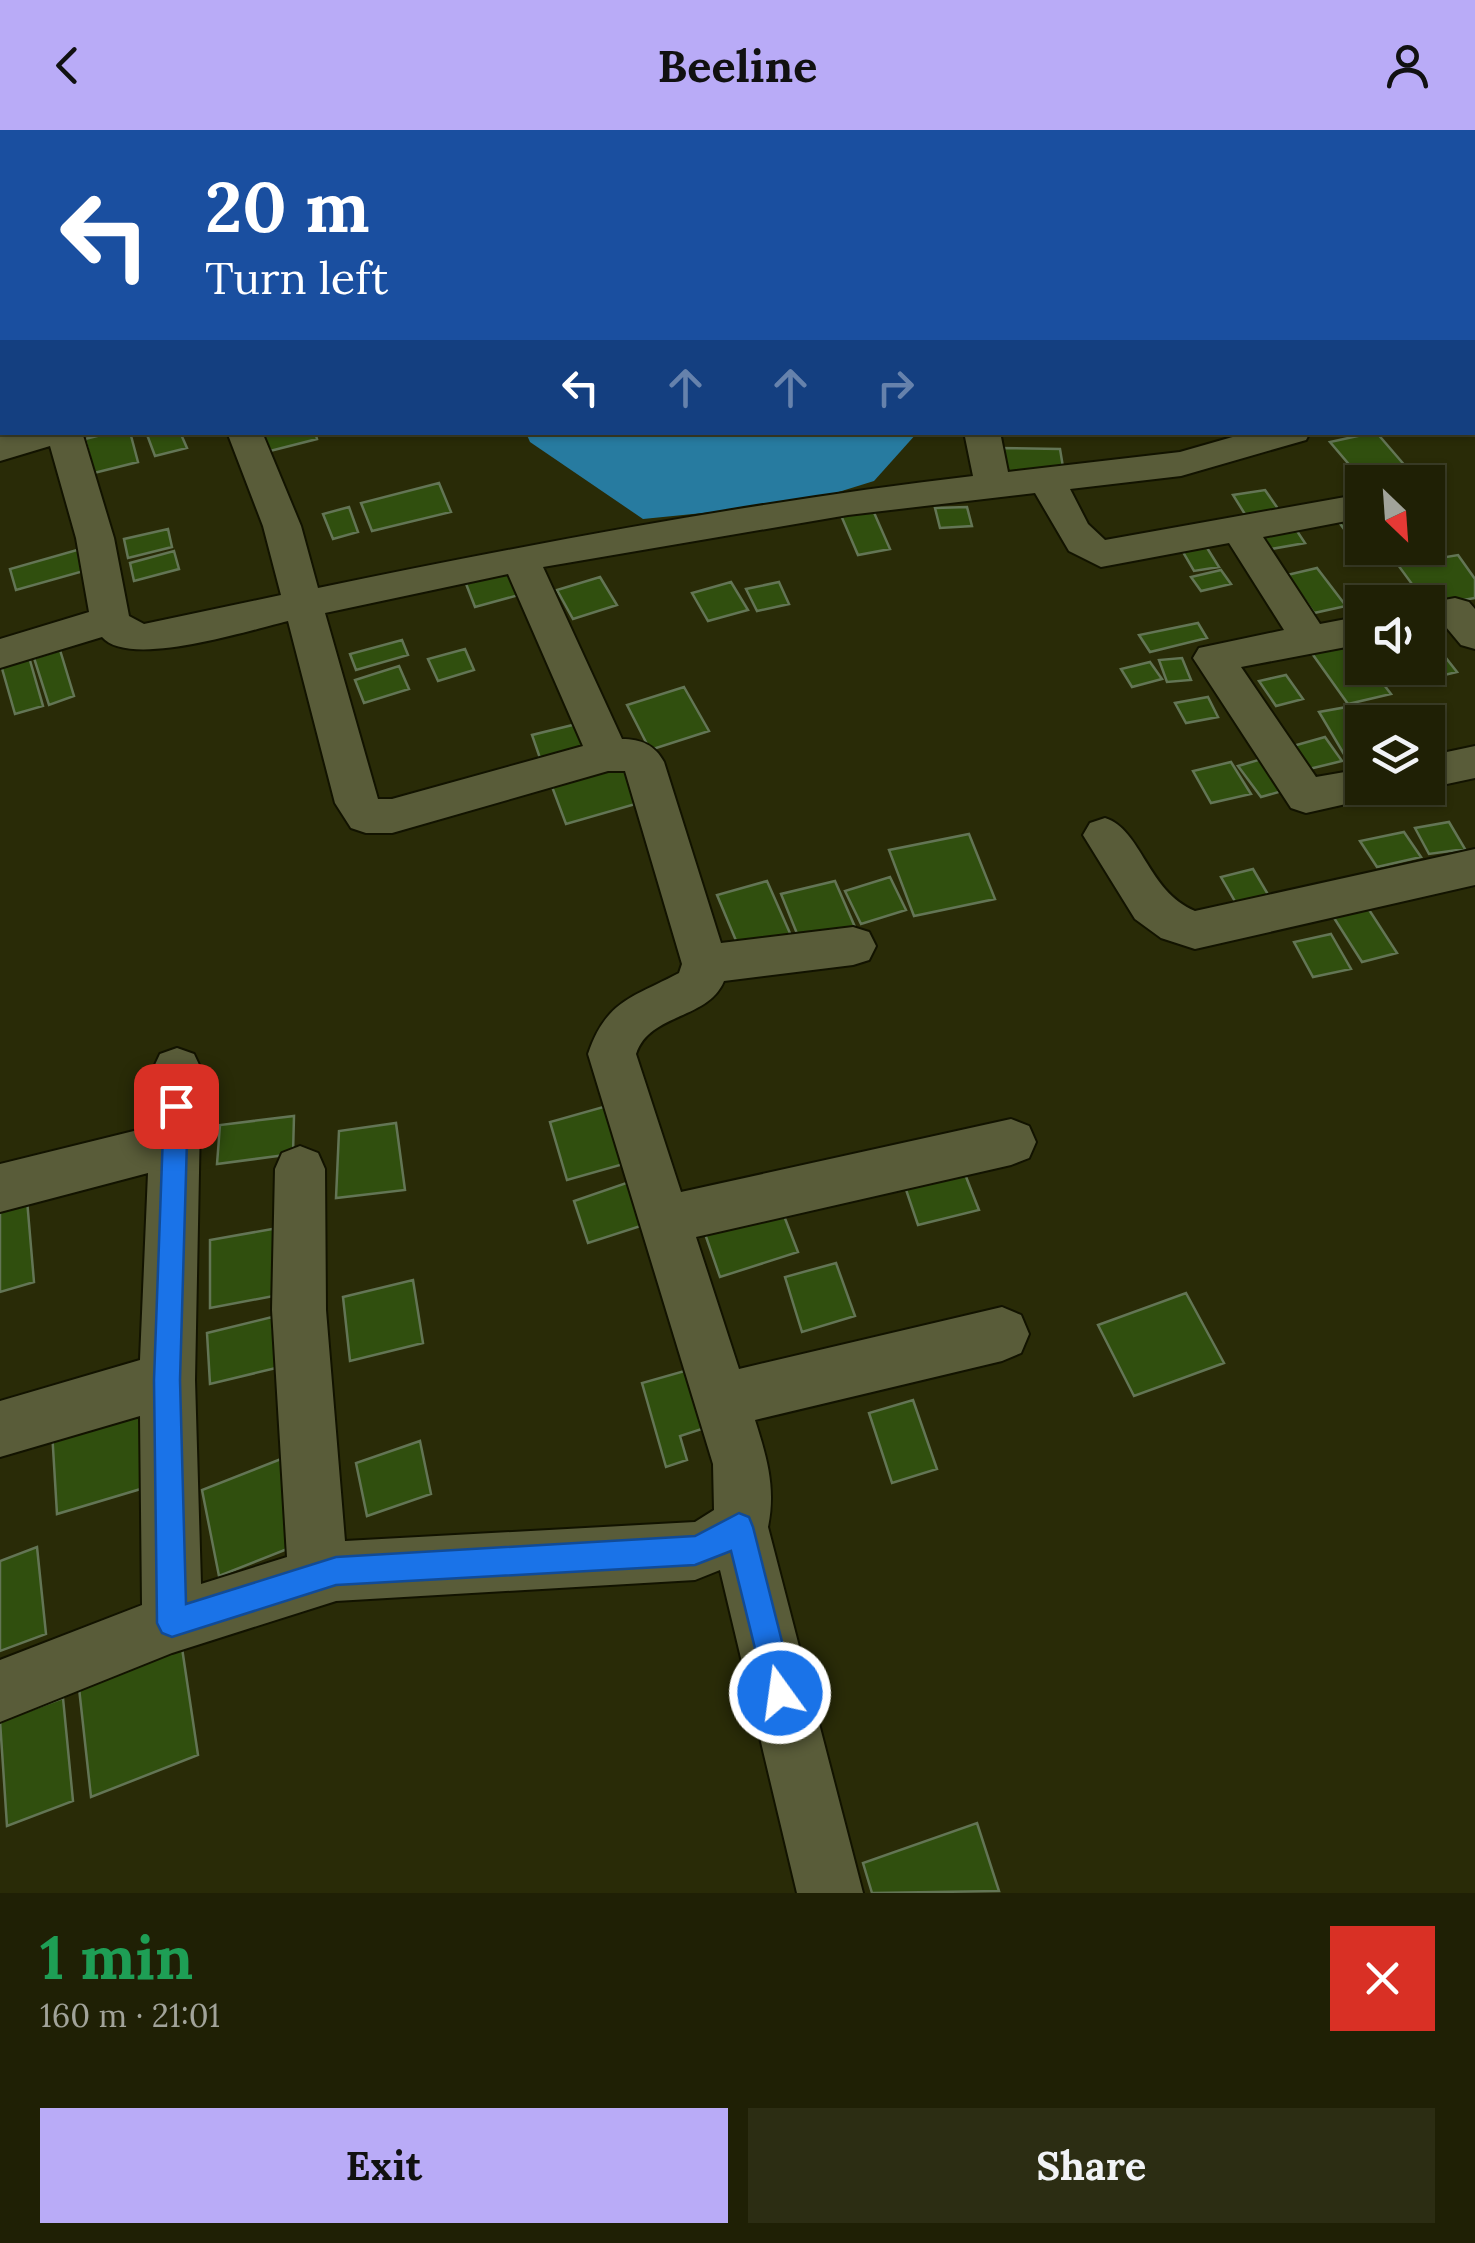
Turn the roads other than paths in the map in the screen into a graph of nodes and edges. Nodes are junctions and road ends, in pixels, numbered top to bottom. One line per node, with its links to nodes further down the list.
1 (51, 435): 6 (street)
2 (63, 435): 14 (street)
3 (245, 435): 12 (street)
4 (983, 435): 8 (street)
5 (1282, 435): 7 (street)
6 (0, 449)
7 (1048, 481): 8 (street); 10 (street)
8 (994, 487): 11 (street)
9 (1345, 509): 10 (street)
10 (1239, 529): 17 (street)
11 (520, 559): 12 (street); 19 (street)
12 (305, 604): 14 (street); 19 (street)
13 (1445, 614): 16 (street)
14 (110, 620): 18 (street)
15 (1345, 633): 17 (street)
16 (1475, 635)
17 (1310, 640): 22 (street)
18 (0, 654)
19 (608, 755): 26 (street)
20 (1475, 762): 21 (street)
21 (1445, 768)
22 (1345, 788)
23 (1106, 835): 24 (street)
24 (1475, 868)
25 (853, 946): 26 (street)
26 (705, 964): 32 (street)
27 (177, 1069): 29 (street)
28 (1011, 1142): 32 (street)
29 (174, 1144): 31 (street); 34 (street)
30 (300, 1170): 38 (street)
31 (0, 1188)
32 (663, 1220): 35 (street)
33 (1002, 1334): 35 (street)
34 (167, 1380): 36 (street); 39 (street)
35 (720, 1401): 37 (street)
36 (0, 1428)
37 (739, 1527): 38 (street); 41 (street)
38 (318, 1576): 39 (street)
39 (172, 1623): 40 (street)
40 (0, 1691)
41 (830, 1893)

